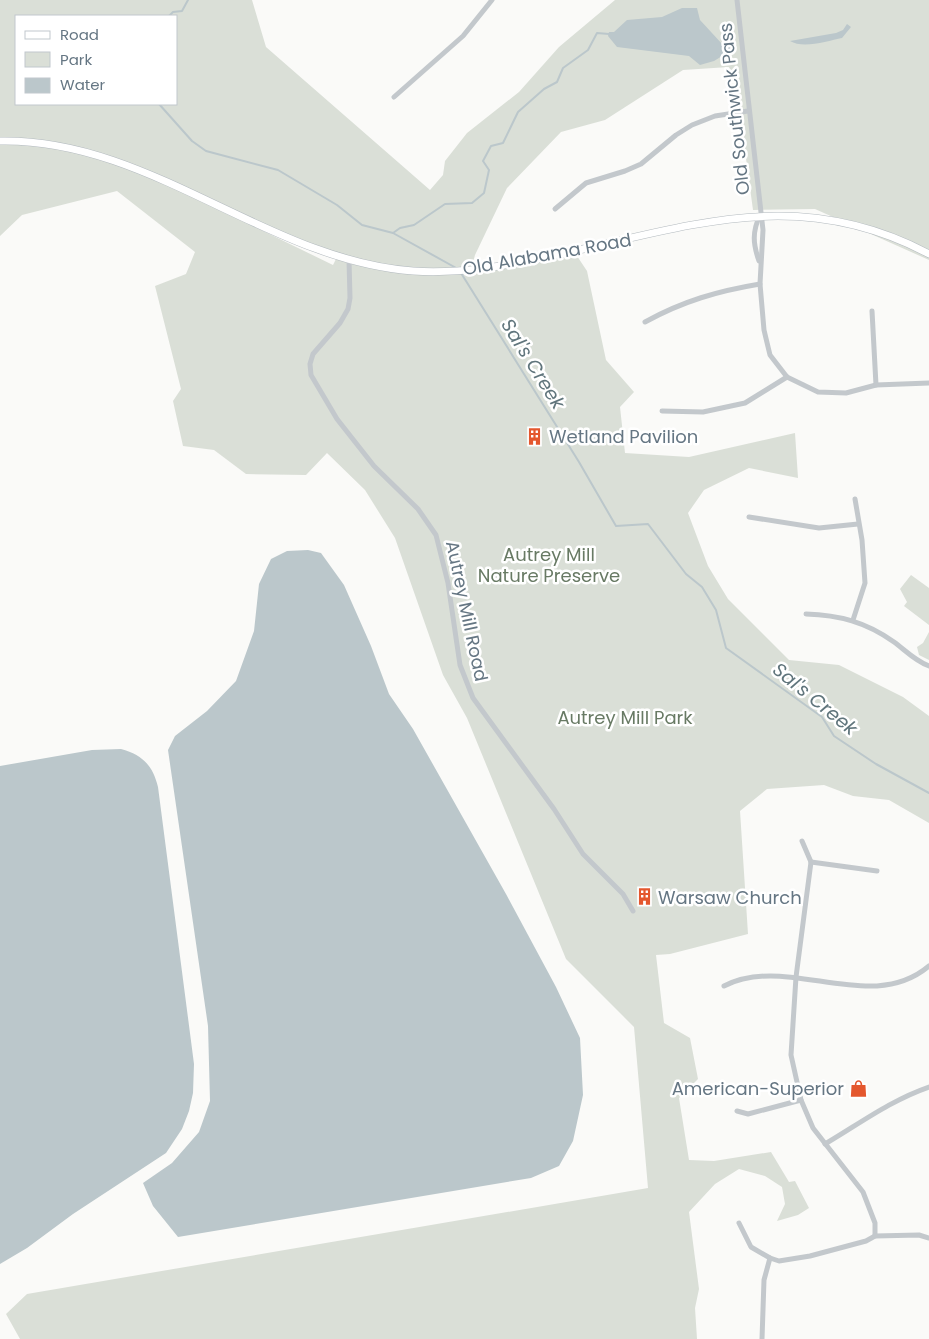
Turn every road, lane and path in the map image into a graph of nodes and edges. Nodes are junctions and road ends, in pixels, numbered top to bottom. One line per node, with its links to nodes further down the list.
1 (492, 0): 3 (street)
2 (737, 0): 4 (street, Old Southwick Pass)
3 (394, 98)
4 (748, 111): 6 (street); 7 (street, Old Southwick Pass)
5 (0, 141): 9 (main road, Old Alabama Road)
6 (555, 209)
7 (760, 215): 8 (main road, Old Alabama Road); 9 (main road, Old Alabama Road); 10 (street, Old Southwick Pass); 10 (street)
8 (929, 254)
9 (349, 260): 27 (street, Autrey Mill Road)
10 (760, 262): 11 (street)
11 (760, 284): 13 (street); 14 (street)
12 (872, 311): 16 (street)
13 (645, 322)
14 (787, 377): 16 (street); 17 (street)
15 (929, 383): 16 (street)
16 (876, 386)
17 (662, 411)
18 (855, 499): 20 (street)
19 (749, 517): 20 (street)
20 (858, 524): 22 (street)
21 (806, 614): 22 (street)
22 (853, 620): 23 (street)
23 (929, 666)
24 (802, 841): 25 (street)
25 (811, 862): 26 (street); 29 (street)
26 (877, 871)
27 (633, 911)
28 (929, 966): 29 (street)
29 (796, 977): 30 (street); 32 (street)
30 (724, 986)
31 (929, 1087): 34 (street)
32 (802, 1100): 33 (street); 34 (street)
33 (737, 1111)
34 (825, 1144): 36 (street)
35 (740, 1223): 38 (street)
36 (875, 1236): 37 (street); 38 (street)
37 (929, 1238)
38 (770, 1258): 39 (street)
39 (762, 1339)

